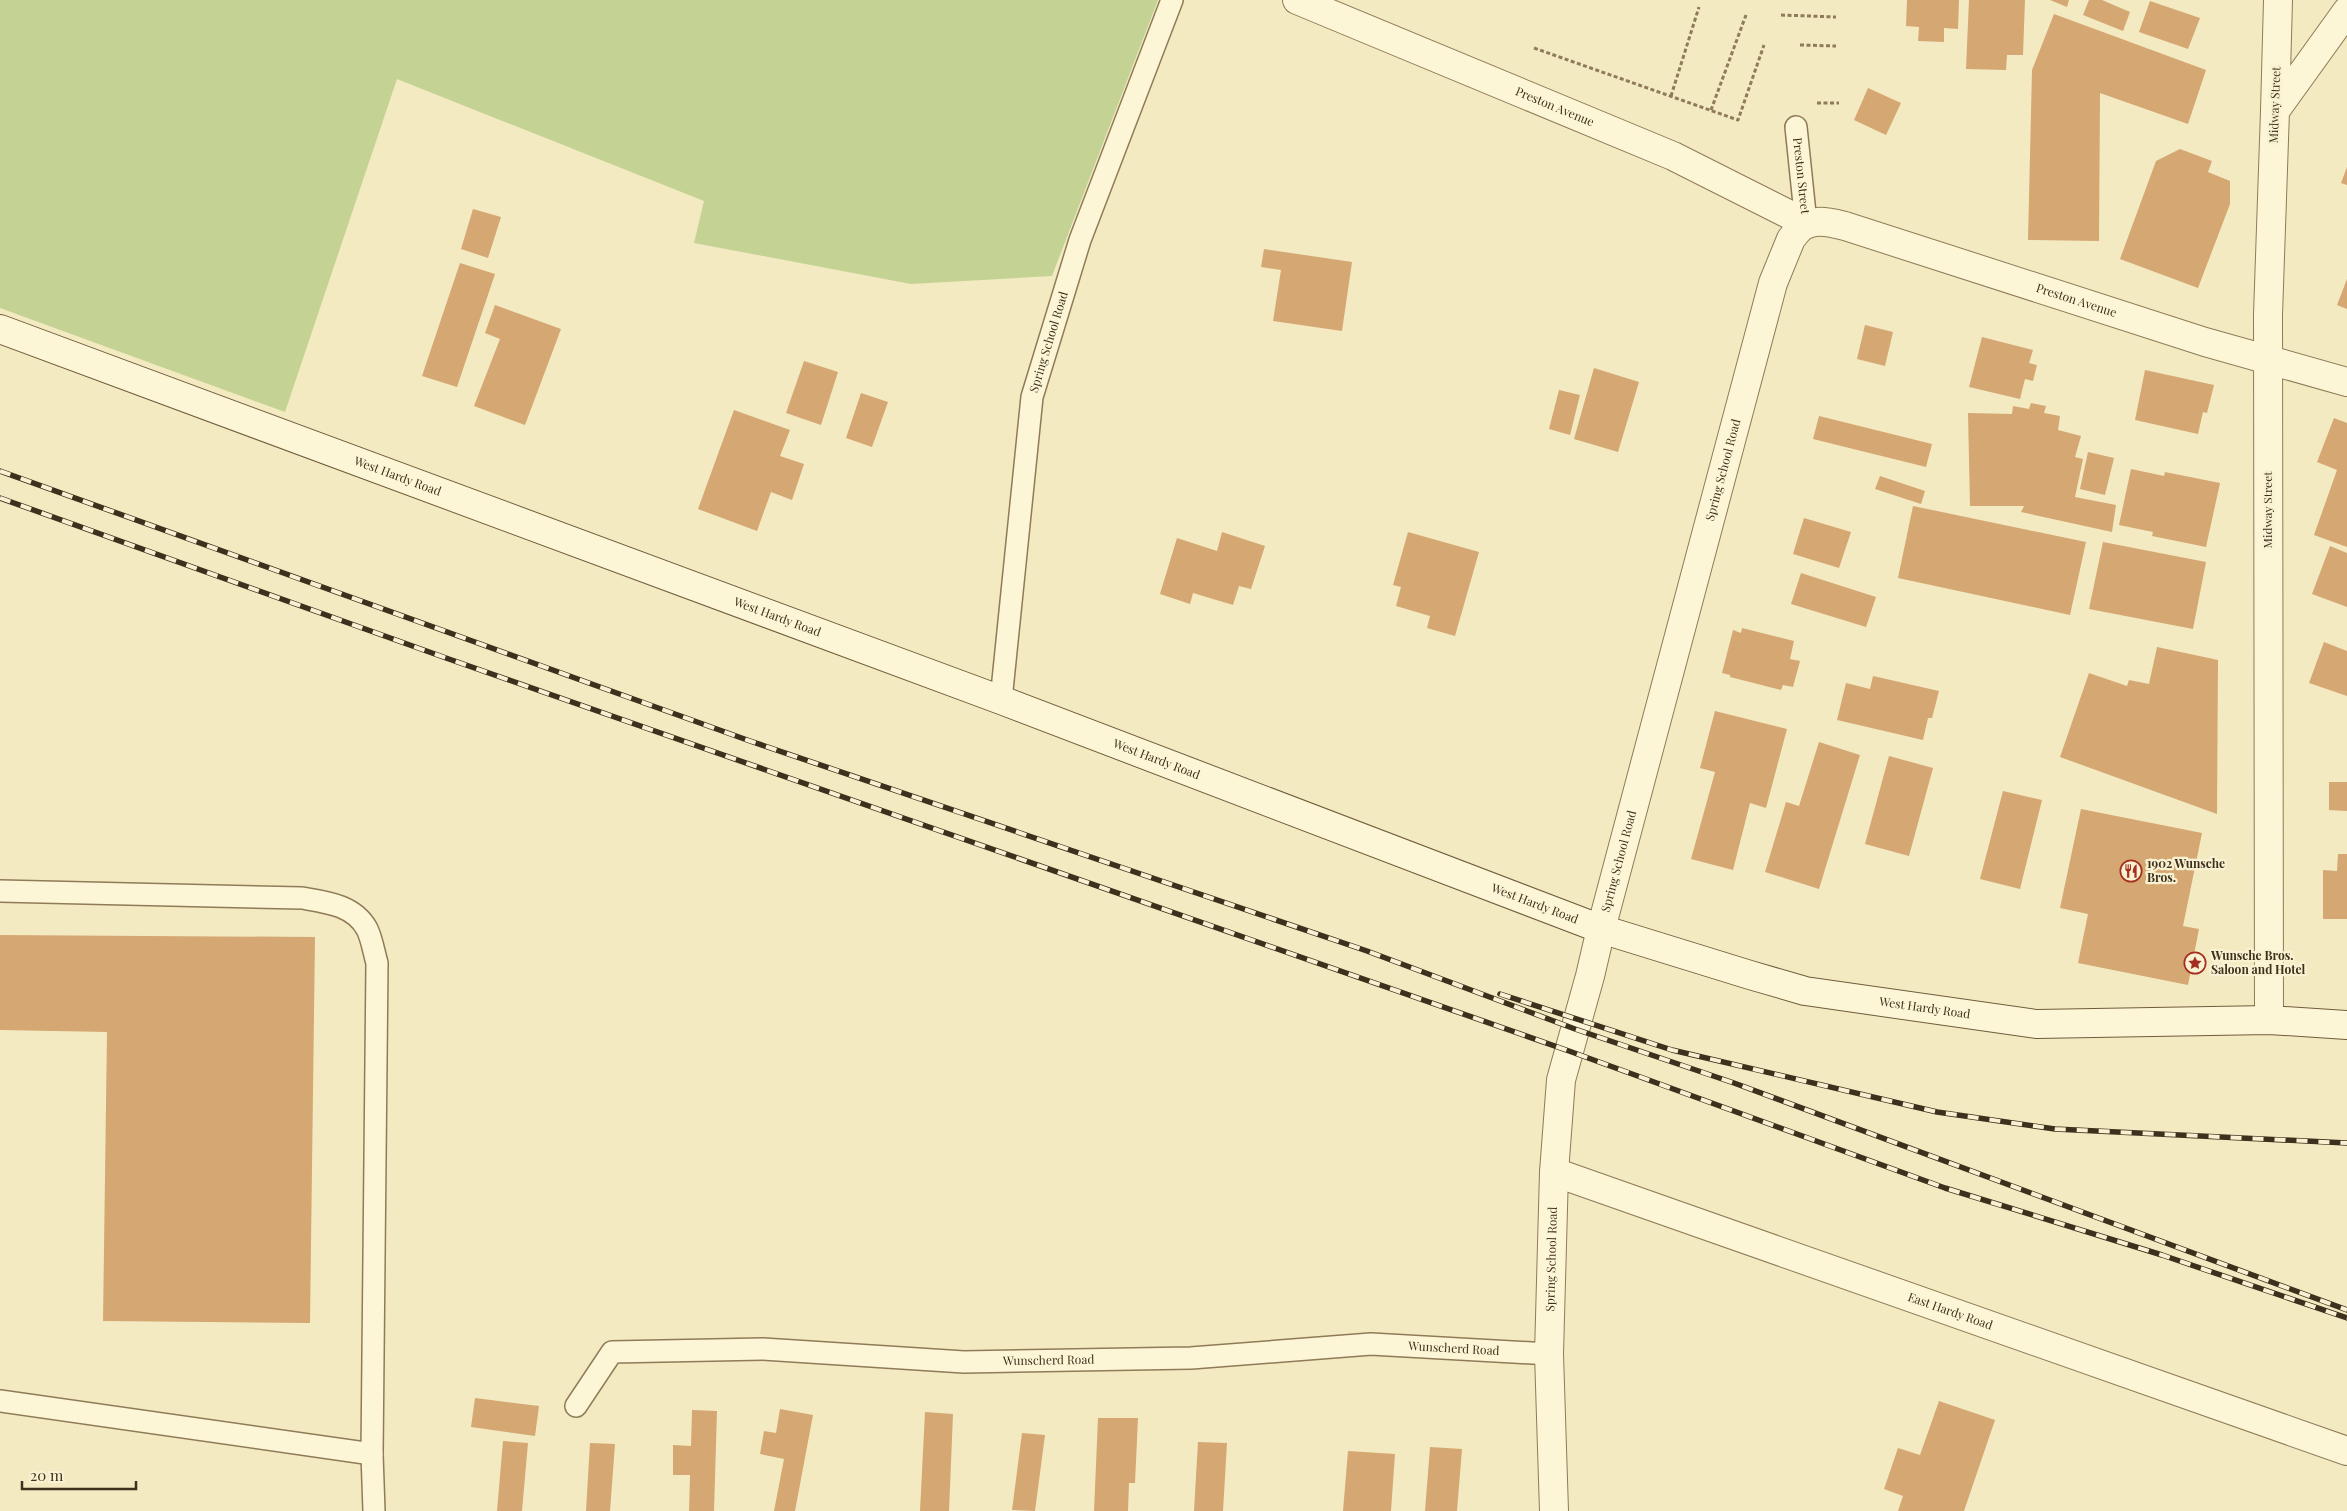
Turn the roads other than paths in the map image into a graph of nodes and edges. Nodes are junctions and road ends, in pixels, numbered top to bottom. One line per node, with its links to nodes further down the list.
1 (1172, 0): 11 (lane, Spring School Road)
2 (1297, 0): 7 (street, Preston Avenue)
3 (2278, 0): 5 (street, Midway Street)
4 (2347, 11): 5 (street)
5 (2275, 111): 9 (street, Midway Street)
6 (1796, 127): 7 (lane, Preston Street)
7 (1802, 226): 9 (street, Preston Avenue); 13 (street, Spring School Road)
8 (0, 329): 11 (street, West Hardy Road)
9 (2268, 359): 10 (street, Preston Avenue); 14 (street, Midway Street)
10 (2347, 382)
11 (1001, 700): 13 (street, West Hardy Road)
12 (0, 891): 21 (lane)
13 (1601, 929): 14 (street, West Hardy Road); 16 (street, Spring School Road)
14 (2269, 1020): 15 (street, West Hardy Road)
15 (2347, 1025)
16 (1554, 1172): 17 (street, Spring School Road); 20 (street, East Hardy Road)
17 (1549, 1354): 19 (lane, Wunscherd Road); 23 (street, Spring School Road)
18 (0, 1401): 21 (lane)
19 (576, 1406)
20 (2347, 1451)
21 (372, 1454): 22 (lane)
22 (374, 1511)
23 (1554, 1511)

